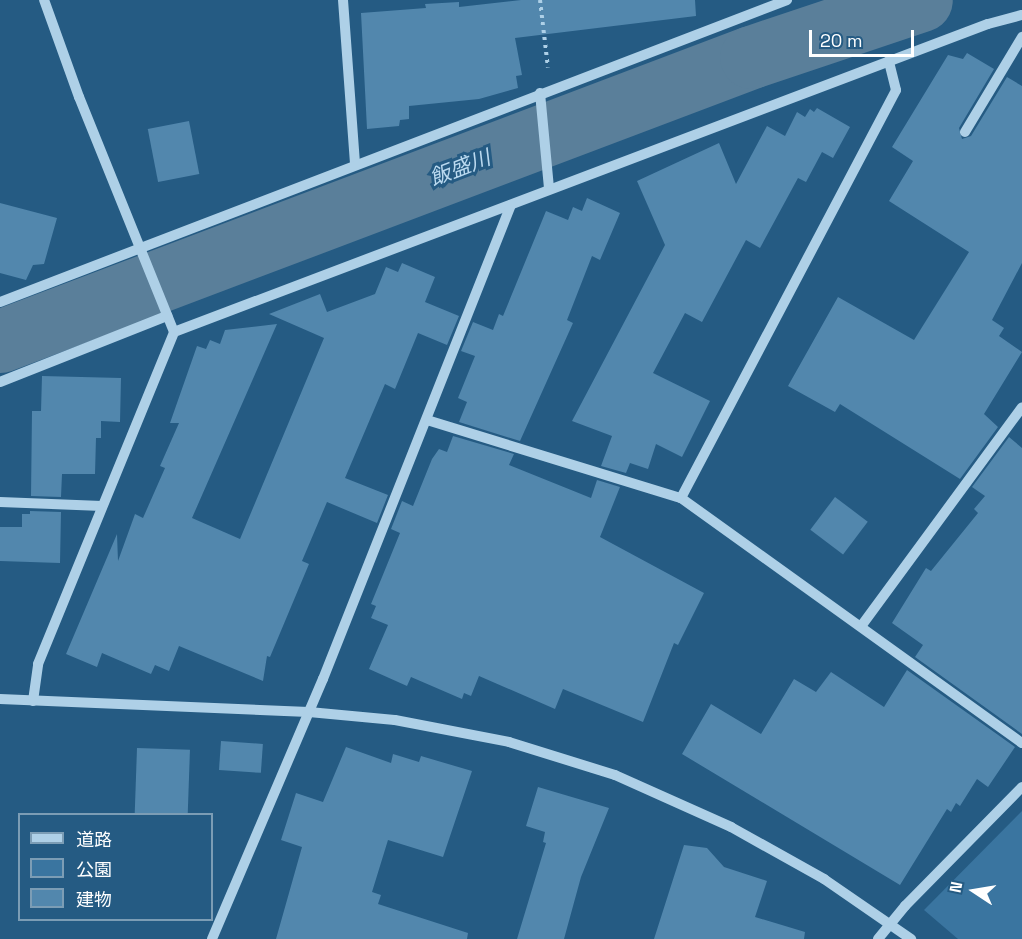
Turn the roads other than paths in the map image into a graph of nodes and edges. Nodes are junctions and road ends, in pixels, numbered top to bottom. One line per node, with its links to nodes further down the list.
1 (44, 0): 12 (street)
2 (343, 0): 9 (street)
3 (787, 0): 7 (street)
4 (1022, 15): 6 (street)
5 (1022, 37): 8 (street)
6 (889, 61): 10 (street); 19 (street)
7 (544, 95): 9 (street); 10 (street)
8 (965, 132)
9 (356, 165): 12 (street)
10 (549, 189): 11 (street)
11 (511, 206): 15 (street); 18 (street)
12 (140, 253): 13 (street); 14 (street)
13 (0, 302)
14 (167, 315): 15 (street); 16 (street)
15 (174, 332): 21 (street)
16 (0, 382)
17 (1022, 407): 22 (street)
18 (427, 420): 19 (street); 25 (street)
19 (681, 498): 22 (street)
20 (0, 502): 21 (street)
21 (102, 506): 24 (street)
22 (862, 625): 26 (street)
23 (0, 699): 24 (street)
24 (33, 701): 25 (street)
25 (309, 712): 28 (street); 29 (street)
26 (1022, 743)
27 (1022, 787): 28 (street)
28 (891, 922): 30 (street); 31 (street)
29 (212, 939)
30 (878, 939)
31 (911, 939)

